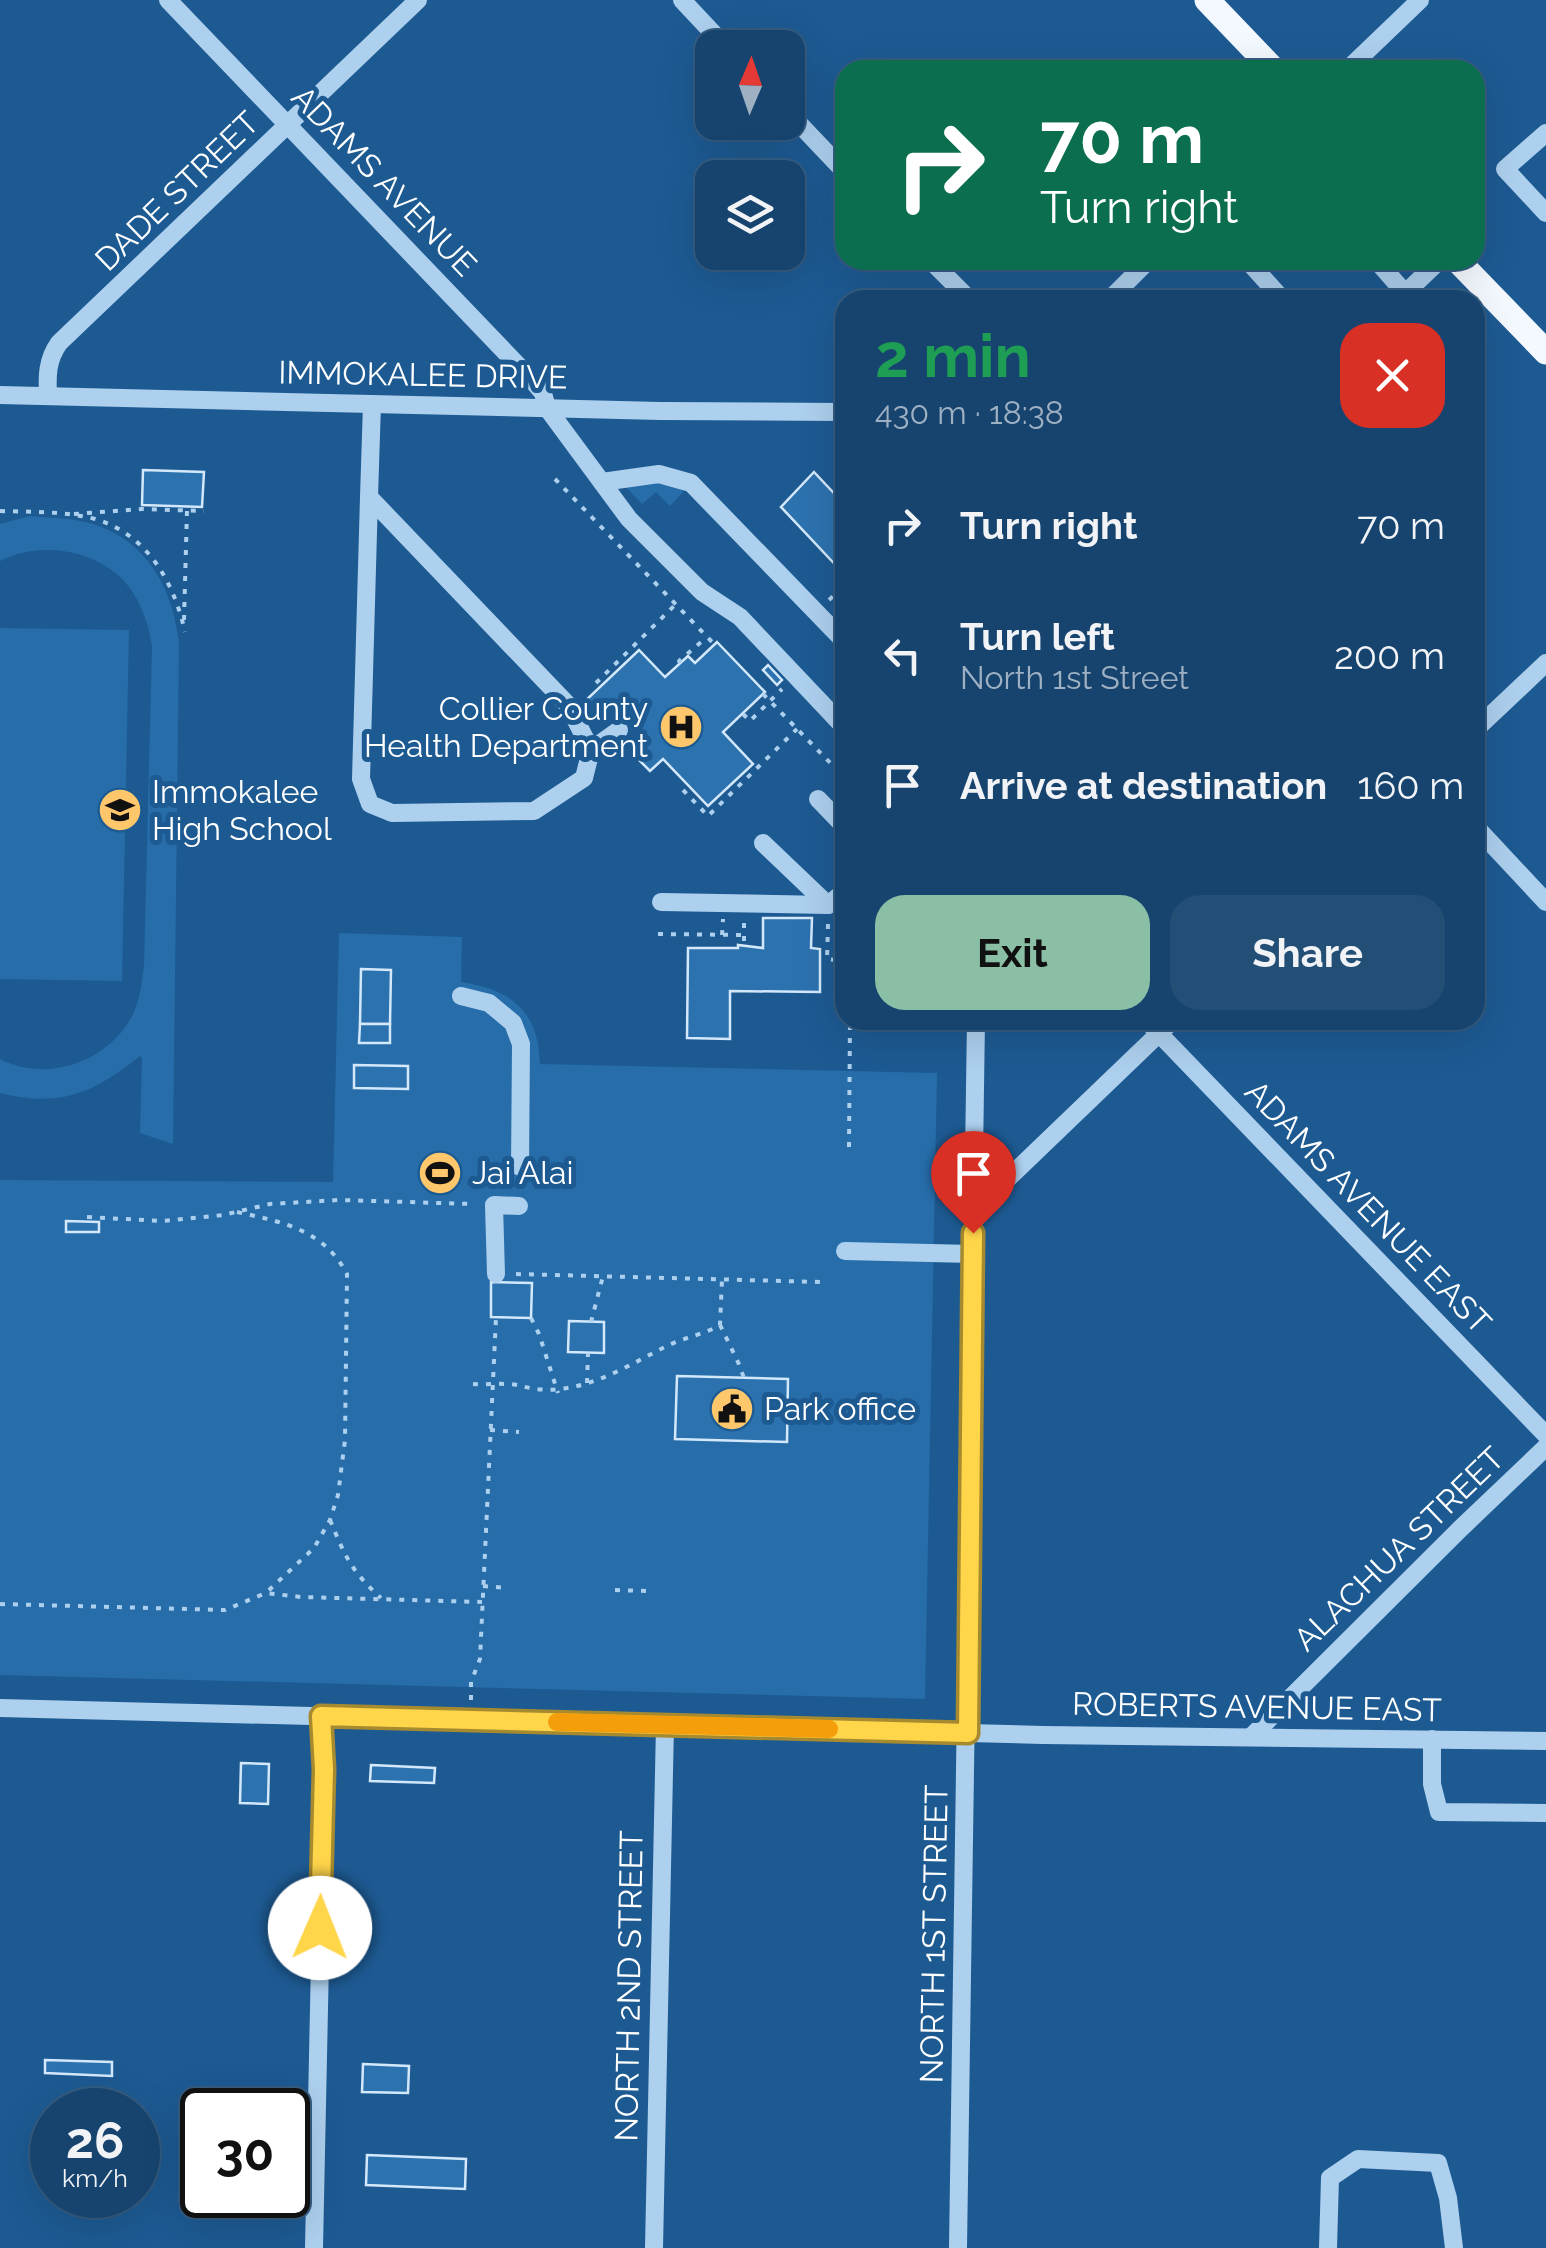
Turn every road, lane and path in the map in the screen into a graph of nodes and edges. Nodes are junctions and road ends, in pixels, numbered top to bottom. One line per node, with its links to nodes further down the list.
1 (168, 0): 9 (street, ADAMS AVENUE)
2 (418, 0): 9 (street, DADE STREET)
3 (682, 0): 6 (street)
4 (1207, 0): 7 (main road)
5 (1420, 0): 8 (street)
6 (710, 30)
7 (1264, 60)
8 (1357, 60)
9 (288, 126): 25 (street, DADE STREET); 27 (street, ADAMS AVENUE)
10 (805, 130): 12 (street)
11 (1546, 133): 13 (street)
12 (835, 161)
13 (1546, 213)
14 (940, 270): 19 (street)
15 (1139, 270): 20 (street)
16 (1256, 270): 21 (street)
17 (1429, 270): 22 (street)
18 (1467, 270): 23 (main road)
19 (960, 290)
20 (1119, 290)
21 (1274, 290)
22 (1408, 290)
23 (1546, 352)
24 (0, 396): 25 (street, IMMOKALEE DRIVE)
25 (48, 396): 26 (street, IMMOKALEE DRIVE)
26 (372, 404): 27 (street, IMMOKALEE DRIVE); 31 (street)
27 (547, 408): 28 (street, IMMOKALEE DRIVE); 30 (street, ADAMS AVENUE)
28 (835, 412)
29 (556, 479): 38 (path)
30 (602, 482): 39 (street); 48 (street, ADAMS AVENUE)
31 (369, 497): 52 (street); 52 (street)
32 (187, 510): 34 (path); 35 (path); 35 (path)
33 (0, 511): 35 (path)
34 (204, 511)
35 (71, 515)
36 (835, 594): 37 (path)
37 (826, 603)
38 (676, 604): 40 (path); 44 (path)
39 (835, 632)
40 (707, 637): 41 (path); 43 (path)
41 (714, 644)
42 (1546, 662): 49 (street)
43 (680, 663)
44 (596, 683)
45 (763, 694): 46 (path)
46 (770, 701): 47 (path); 50 (path)
47 (742, 714)
48 (835, 717)
49 (1485, 720)
50 (797, 728): 53 (path); 54 (path)
51 (619, 730): 52 (street)
52 (590, 750)
53 (835, 768)
54 (683, 790)
55 (818, 799): 56 (street)
56 (835, 817)
57 (1485, 837): 60 (street)
58 (762, 843): 62 (street)
59 (661, 902): 62 (street)
60 (1546, 902)
61 (835, 903): 62 (street)
62 (828, 912): 69 (path)
63 (723, 918): 66 (path)
64 (744, 918): 67 (path)
65 (658, 934): 66 (path)
66 (722, 935): 67 (path)
67 (744, 935): 68 (path)
68 (744, 945)
69 (835, 960)
70 (460, 996): 76 (street)
71 (850, 1030): 75 (path)
72 (976, 1030): 80 (street, NORTH 1ST STREET)
73 (1149, 1030): 80 (street)
74 (1155, 1030): 100 (street, ADAMS AVENUE EAST)
75 (849, 1147)
76 (520, 1166)
77 (494, 1205): 78 (street); 79 (path); 84 (street)
78 (519, 1206)
79 (237, 1212): 81 (path); 102 (path)
80 (973, 1212): 83 (street, NORTH 1ST STREET)
81 (86, 1217)
82 (844, 1252): 83 (street)
83 (972, 1254): 115 (street, NORTH 1ST STREET)
84 (496, 1274): 85 (path)
85 (603, 1276): 86 (path); 90 (path)
86 (722, 1279): 87 (path); 91 (path)
87 (822, 1282)
88 (496, 1317): 96 (path)
89 (531, 1318): 97 (path)
90 (591, 1322)
91 (720, 1325): 93 (path); 95 (path)
92 (588, 1353): 95 (path)
93 (744, 1378)
94 (473, 1384): 96 (path)
95 (587, 1384): 97 (path)
96 (492, 1385): 97 (path); 98 (path)
97 (558, 1391)
98 (490, 1430): 99 (path); 103 (path)
99 (519, 1432)
100 (1546, 1435)
101 (1546, 1447): 116 (street, ALACHUA STREET)
102 (330, 1520): 107 (path); 108 (path)
103 (483, 1586): 104 (path); 109 (path)
104 (508, 1588)
105 (615, 1590): 106 (path)
106 (648, 1592)
107 (266, 1593): 108 (path); 110 (path)
108 (382, 1600): 109 (path)
109 (482, 1602): 111 (path)
110 (0, 1604)
111 (471, 1703)
112 (0, 1708): 113 (street, ROBERTS AVENUE EAST)
113 (321, 1716): 114 (street, ROBERTS AVENUE EAST); 120 (street)
114 (665, 1725): 115 (street, ROBERTS AVENUE EAST); 121 (street, NORTH 2ND STREET)
115 (968, 1733): 116 (street, ROBERTS AVENUE EAST); 122 (street, NORTH 1ST STREET)
116 (1251, 1737): 117 (street, ROBERTS AVENUE EAST)
117 (1432, 1739): 118 (street, ROBERTS AVENUE EAST); 119 (street)
118 (1546, 1741)
119 (1546, 1813)
120 (314, 2248)
121 (654, 2248)
122 (958, 2248)
123 (1328, 2248): 124 (street)
124 (1454, 2248)

